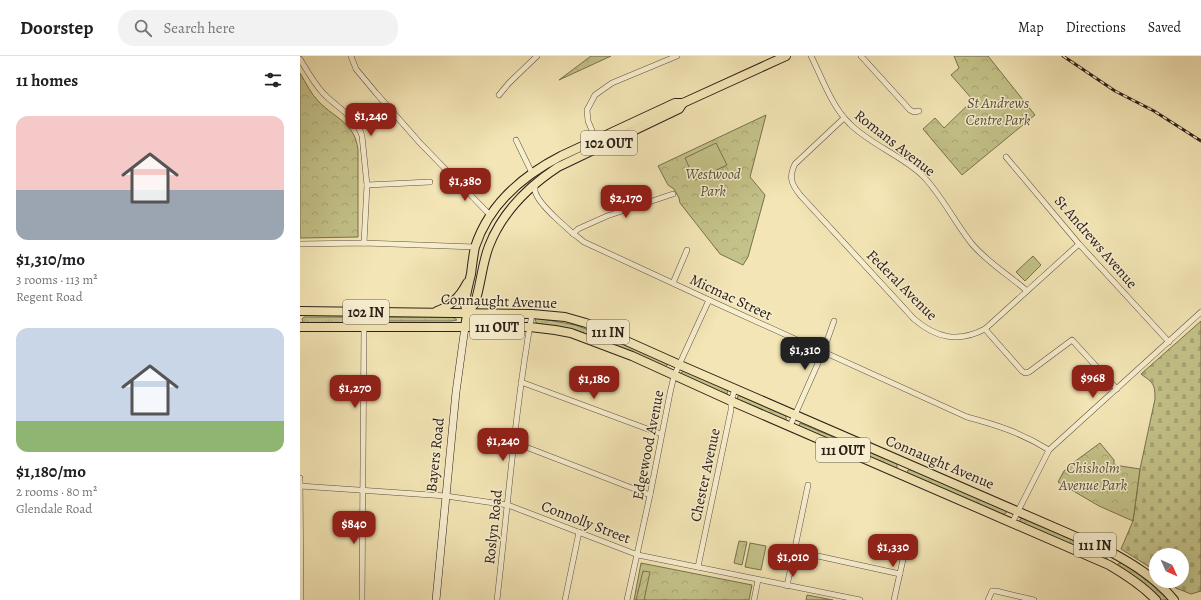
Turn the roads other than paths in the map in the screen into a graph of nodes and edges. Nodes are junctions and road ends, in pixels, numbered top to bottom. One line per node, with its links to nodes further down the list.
1 (351, 56): 22 (street)
2 (538, 56): 8 (street)
3 (677, 56): 13 (street)
4 (786, 56): 9 (main road, Bayers Road)
5 (811, 56): 11 (street, Romans Avenue)
6 (861, 56): 10 (street)
7 (300, 60): 17 (street)
8 (499, 95)
9 (683, 103): 13 (main road, Bayers Road); 18 (main road, Bayers Road / 102 OUT)
10 (919, 111)
11 (844, 118): 32 (street, Romans Avenue); 45 (street, Federal Avenue)
12 (516, 140): 15 (street)
13 (596, 140): 15 (main road, Bayers Road)
14 (1006, 157): 27 (street, St Andrews Avenue)
15 (532, 173): 21 (main road, Bayers Road)
16 (430, 182): 17 (street)
17 (367, 184): 25 (street)
18 (535, 184): 19 (main road, Bayers Road / 102 OUT); 24 (street, Micmac Street)
19 (526, 192): 21 (main road); 23 (main road, Bayers Road / 102 OUT)
20 (673, 194): 24 (street)
21 (503, 198): 22 (main road, Bayers Road)
22 (490, 215): 23 (main road); 28 (main road, Bayers Road)
23 (496, 231): 38 (main road, Bayers Road / 102 OUT)
24 (573, 234): 31 (street, Micmac Street)
25 (364, 243): 26 (street); 28 (street)
26 (300, 244)
27 (1079, 244): 32 (street, Federal Avenue); 46 (street, St Andrews Avenue)
28 (475, 247): 30 (main road, Bayers Road)
29 (687, 250): 31 (street)
30 (470, 275): 37 (main road); 38 (main road, Bayers Road)
31 (673, 283): 33 (street, Micmac Street)
32 (1027, 291): 45 (street, Federal Avenue)
33 (709, 300): 47 (street, Micmac Street); 48 (street, Edgewood Avenue)
34 (300, 311): 35 (main road, Connaught Avenue / 102 IN)
35 (363, 312): 37 (main road, Connaught Avenue / 102 IN); 42 (street)
36 (1201, 312): 46 (street)
37 (432, 313): 38 (main road, Connaught Avenue)
38 (468, 314): 39 (main road, Connaught Avenue / 111 IN); 43 (main road, Bayers Road / 102 OUT)
39 (532, 314): 44 (street, Roslyn Road); 48 (main road, Connaught Avenue / 111 IN)
40 (834, 321): 47 (street)
41 (300, 327): 42 (main road, Connaught Avenue)
42 (364, 327): 43 (main road, Connaught Avenue); 64 (street)
43 (465, 327): 44 (main road, Connaught Avenue / 111 OUT); 66 (main road, Bayers Road)
44 (530, 327): 49 (main road, Connaught Avenue / 111 OUT); 50 (street, Roslyn Road)
45 (985, 329): 52 (street)
46 (1169, 342): 52 (street)
47 (823, 352): 54 (street); 58 (street, Micmac Street)
48 (680, 365): 49 (street, Edgewood Avenue); 51 (main road, Connaught Avenue / 111 IN)
49 (674, 376): 53 (main road, Connaught Avenue / 111 OUT); 56 (street, Edgewood Avenue)
50 (521, 382): 56 (street); 57 (street, Roslyn Road)
51 (735, 389): 53 (street, Chester Avenue); 54 (main road, Connaught Avenue / 111 IN)
52 (1117, 389): 58 (street)
53 (731, 401): 55 (main road, Connaught Avenue / 111 OUT); 74 (street, Chester Avenue)
54 (794, 415): 55 (street); 59 (main road, Connaught Avenue / 111 IN)
55 (790, 426): 60 (main road, Connaught Avenue / 111 OUT)
56 (661, 434): 65 (street, Edgewood Avenue)
57 (513, 442): 65 (street); 67 (street, Roslyn Road)
58 (1049, 450): 68 (street)
59 (905, 463): 60 (main road); 68 (main road, Connaught Avenue / 111 IN)
60 (900, 475): 69 (main road, Connaught Avenue / 111 OUT)
61 (300, 478): 63 (street)
62 (808, 485): 72 (street)
63 (300, 486): 64 (street, Connolly Street); 79 (street)
64 (363, 491): 66 (street, Connolly Street); 80 (street)
65 (650, 495): 73 (street, Edgewood Avenue)
66 (446, 496): 67 (street, Connolly Street); 81 (main road, Bayers Road)
67 (508, 504): 70 (street, Connolly Street); 82 (street, Roslyn Road)
68 (1018, 511): 69 (street); 78 (main road, Connaught Avenue / 111 IN)
69 (1012, 523): 90 (main road, Connaught Avenue / 111 OUT)
70 (579, 532): 73 (street, Connolly Street); 83 (street)
71 (912, 548): 75 (street)
72 (795, 551): 75 (street); 77 (street)
73 (638, 555): 74 (street, Connolly Street); 84 (street, Edgewood Avenue)
74 (698, 567): 76 (street, Connolly Street)
75 (900, 574): 87 (street)
76 (758, 580): 77 (street, Connolly Street); 85 (street)
77 (787, 586): 86 (street, Connolly Street)
78 (1166, 590): 91 (main road, Connaught Avenue); 92 (main road)
79 (301, 600)
80 (362, 600)
81 (436, 600)
82 (497, 600)
83 (565, 600)
84 (627, 600)
85 (754, 600)
86 (860, 600)
87 (894, 600)
88 (988, 600): 89 (street)
89 (1034, 600)
90 (1156, 600)
91 (1174, 600)
92 (1181, 600)

